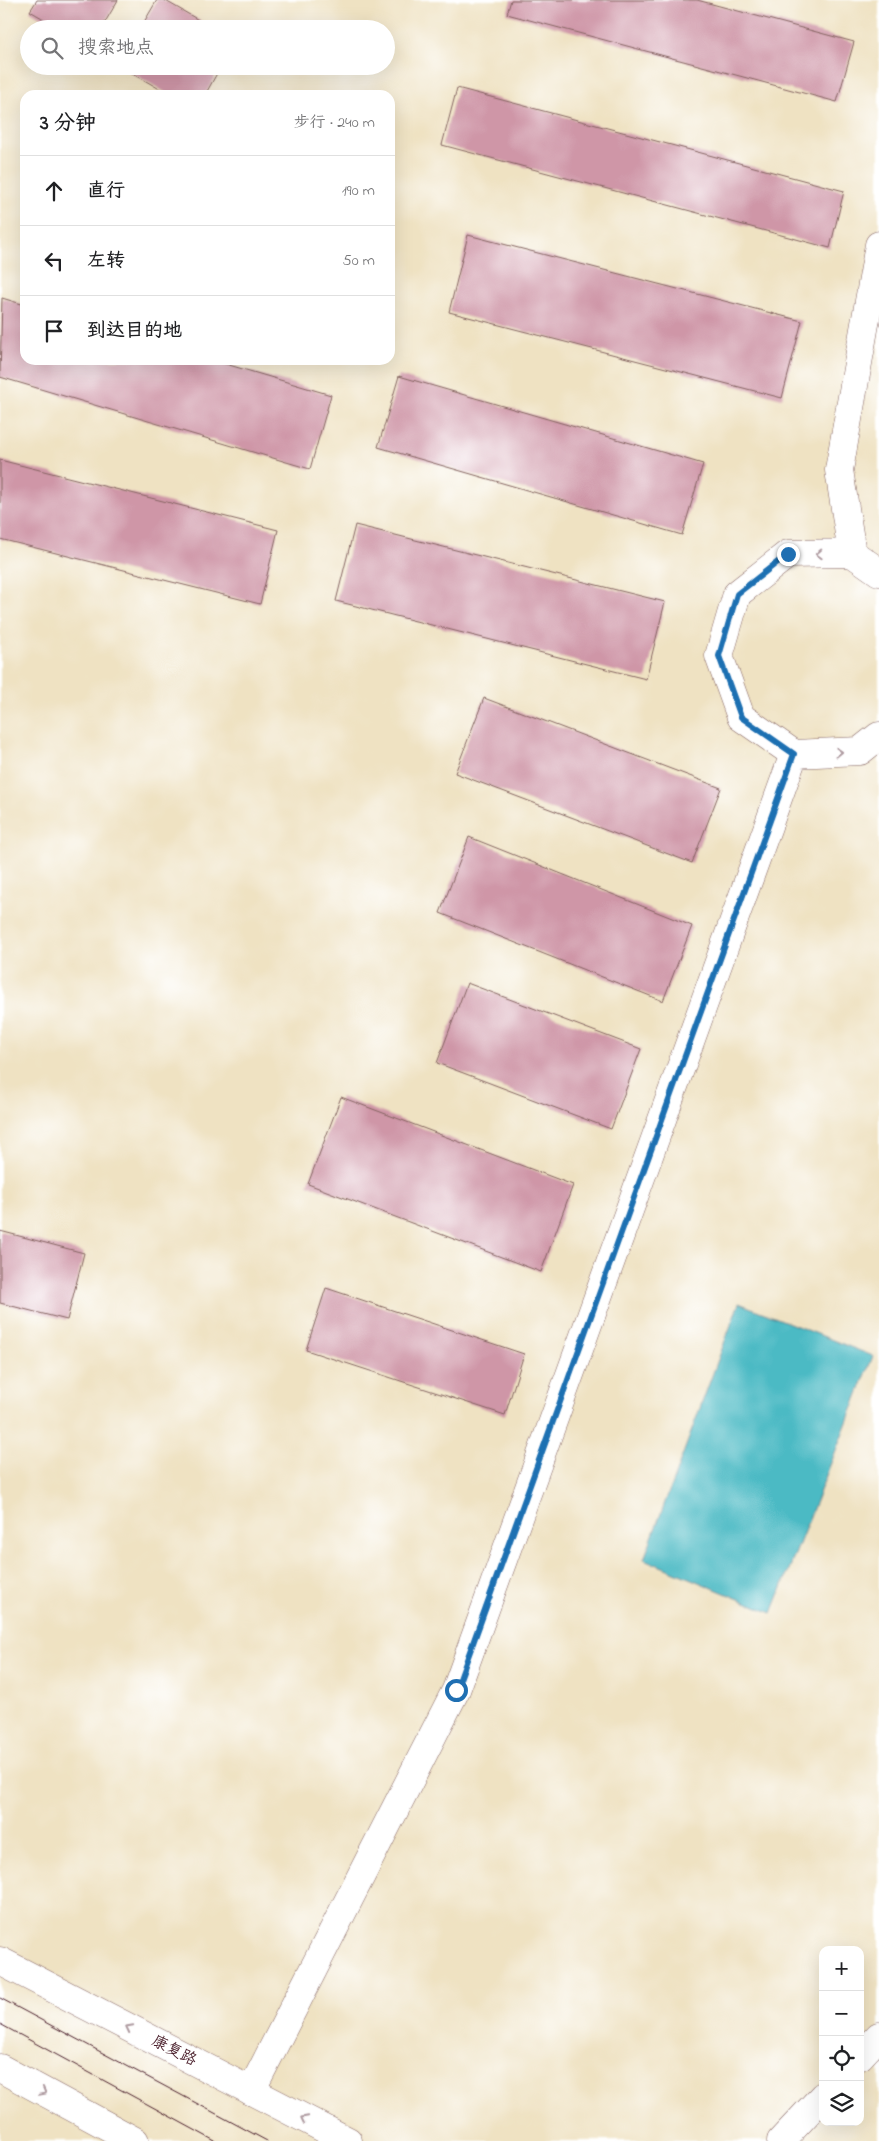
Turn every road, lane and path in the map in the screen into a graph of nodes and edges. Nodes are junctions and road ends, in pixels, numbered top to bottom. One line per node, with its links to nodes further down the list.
1 (879, 246): 2 (street)
2 (852, 553): 3 (street); 5 (street, one-way to 5)
3 (879, 572)
4 (879, 736): 5 (street, one-way to 4)
5 (794, 754): 10 (street)
6 (0, 1961): 10 (street, 康复路, one-way to 6)
7 (879, 2036): 8 (street)
8 (864, 2052)
9 (0, 2068): 12 (street, one-way to 12)
10 (252, 2091): 13 (street, 康复路, one-way to 10)
11 (819, 2100): 14 (street)
12 (135, 2141)
13 (348, 2141)
14 (781, 2141)

